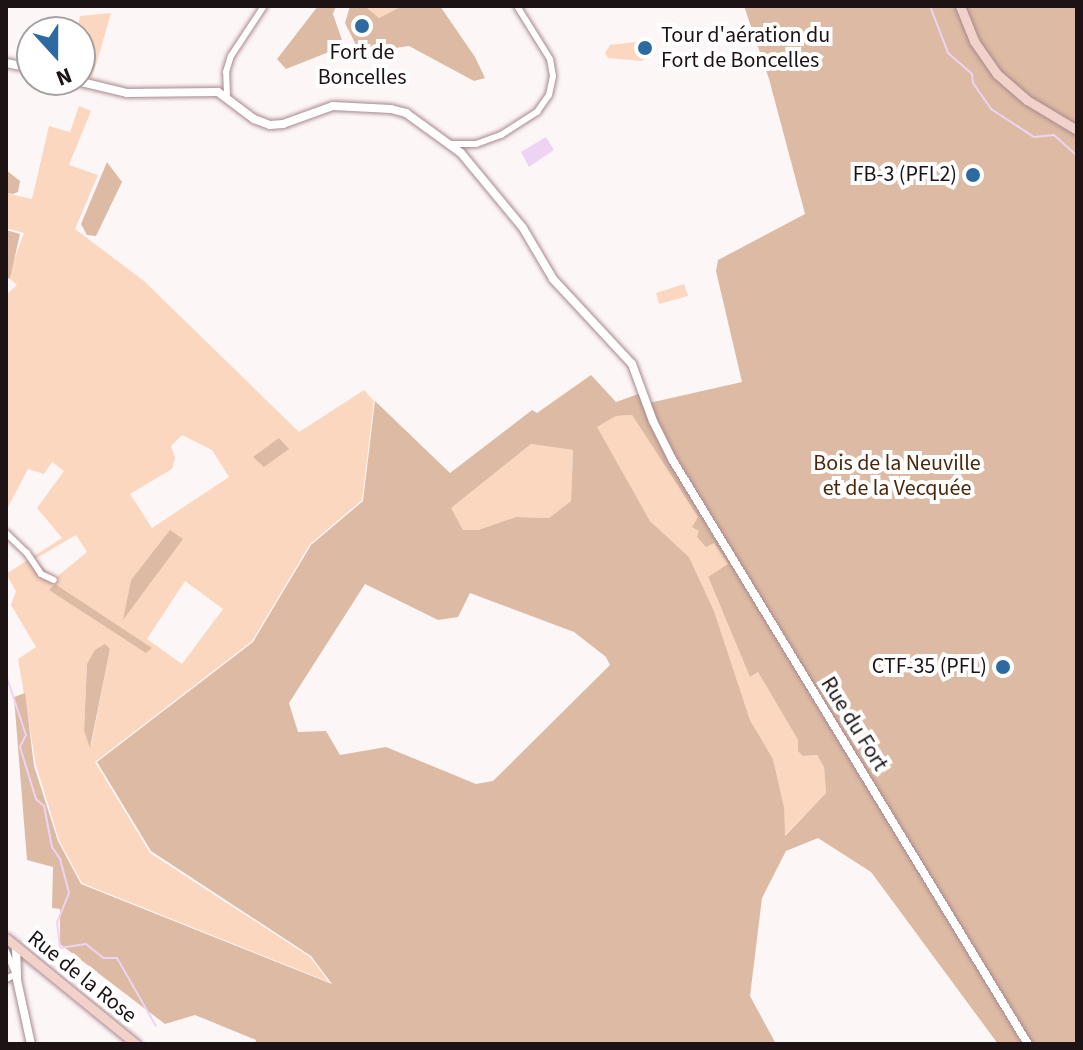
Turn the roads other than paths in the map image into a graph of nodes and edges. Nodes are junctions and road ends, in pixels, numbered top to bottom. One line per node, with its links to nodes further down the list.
1 (264, 6): 4 (street)
2 (517, 6): 10 (street)
3 (960, 6): 8 (main road)
4 (226, 82): 6 (street); 7 (street)
5 (96, 86): 6 (street)
6 (216, 92): 7 (street)
7 (227, 96): 9 (street, Rue du Fort)
8 (1077, 130)
9 (451, 144): 10 (street); 11 (street, Rue du Fort)
10 (476, 144): 11 (street)
11 (469, 161): 21 (street, Rue du Fort)
12 (6, 533): 13 (street)
13 (54, 580)
14 (6, 938): 15 (main road, Rue de la Rose)
15 (11, 949): 16 (main road, Rue de la Rose); 17 (street)
16 (24, 961): 17 (street); 20 (main road, Rue de la Rose)
17 (16, 974): 18 (street); 19 (street)
18 (6, 979)
19 (31, 1044)
20 (136, 1044)
21 (1028, 1044)

